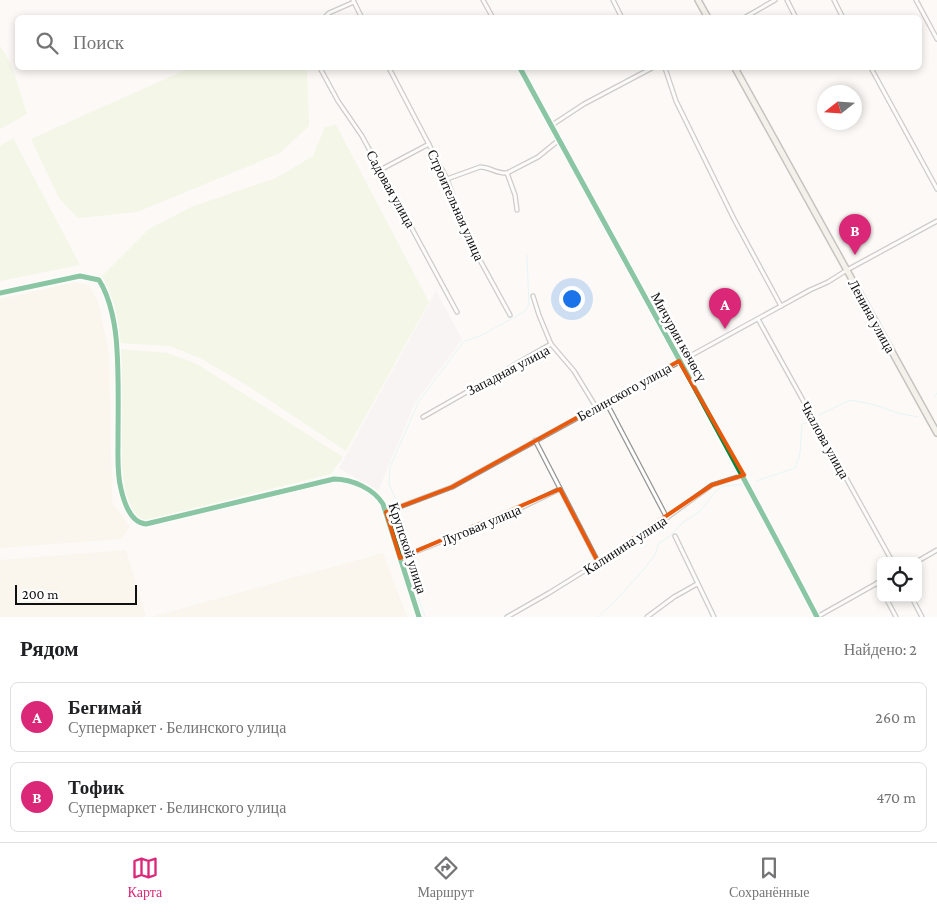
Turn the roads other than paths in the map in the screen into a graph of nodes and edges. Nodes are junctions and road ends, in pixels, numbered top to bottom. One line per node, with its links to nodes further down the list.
1 (483, 0): 11 (street)
2 (613, 0): 12 (street)
3 (698, 0): 13 (main road)
4 (775, 0): 14 (street)
5 (787, 0): 15 (street)
6 (834, 0): 16 (street)
7 (916, 0): 17 (street)
8 (354, 1): 9 (street); 10 (street)
9 (327, 15)
10 (361, 15)
11 (491, 15)
12 (620, 15)
13 (706, 15)
14 (749, 15)
15 (794, 15)
16 (842, 15)
17 (937, 40)
18 (321, 70): 28 (street, Садовая улица)
19 (390, 70): 27 (street, Строительная улица)
20 (521, 70): 25 (street, Мичурин көчөсү)
21 (645, 70): 25 (street)
22 (666, 70): 37 (street)
23 (736, 70): 34 (main road, Ленина улица)
24 (872, 70): 31 (street)
25 (552, 125): 26 (street, Мичурин көчөсү)
26 (559, 140): 29 (street); 42 (street, Мичурин көчөсү)
27 (429, 144): 28 (street); 30 (street, Строительная улица)
28 (380, 170): 38 (street, Садовая улица)
29 (506, 173): 30 (street); 32 (street)
30 (447, 179): 39 (street, Строительная улица)
31 (937, 189)
32 (516, 210)
33 (937, 221): 34 (street, Белинского улица)
34 (847, 270): 37 (street, Белинского улица); 46 (main road, Ленина улица)
35 (0, 293): 50 (street, Крупской улица)
36 (533, 296): 41 (street)
37 (781, 306): 40 (street, Белинского улица)
38 (457, 312)
39 (510, 315)
40 (758, 318): 42 (street, Белинского улица); 54 (street, Чкалова улица)
41 (551, 344): 44 (street, Западная улица); 45 (street, Западная улица)
42 (679, 361): 43 (street, Белинского улица); 48 (street, Мичурин көчөсү)
43 (606, 402): 44 (street, Белинского улица); 51 (street)
44 (596, 407): 47 (street, Белинского улица)
45 (423, 417)
46 (937, 433)
47 (535, 440): 49 (street); 50 (street, Белинского улица)
48 (744, 476): 51 (street, Калинина улица); 66 (street, Мичурин көчөсү)
49 (560, 489): 55 (street, Луговая улица); 57 (street)
50 (386, 512): 55 (street, Крупской улица)
51 (667, 518): 57 (street, Калинина улица)
52 (675, 536): 59 (street)
53 (937, 550): 56 (street)
54 (890, 557)
55 (400, 558): 62 (street, Крупской улица)
56 (922, 559)
57 (598, 562): 63 (street, Калинина улица)
58 (877, 583): 66 (street)
59 (697, 584): 64 (street); 65 (street)
60 (888, 602): 67 (street)
61 (914, 602): 68 (street)
62 (419, 617)
63 (507, 617)
64 (647, 617)
65 (714, 617)
66 (817, 617)
67 (896, 617)
68 (922, 617)

